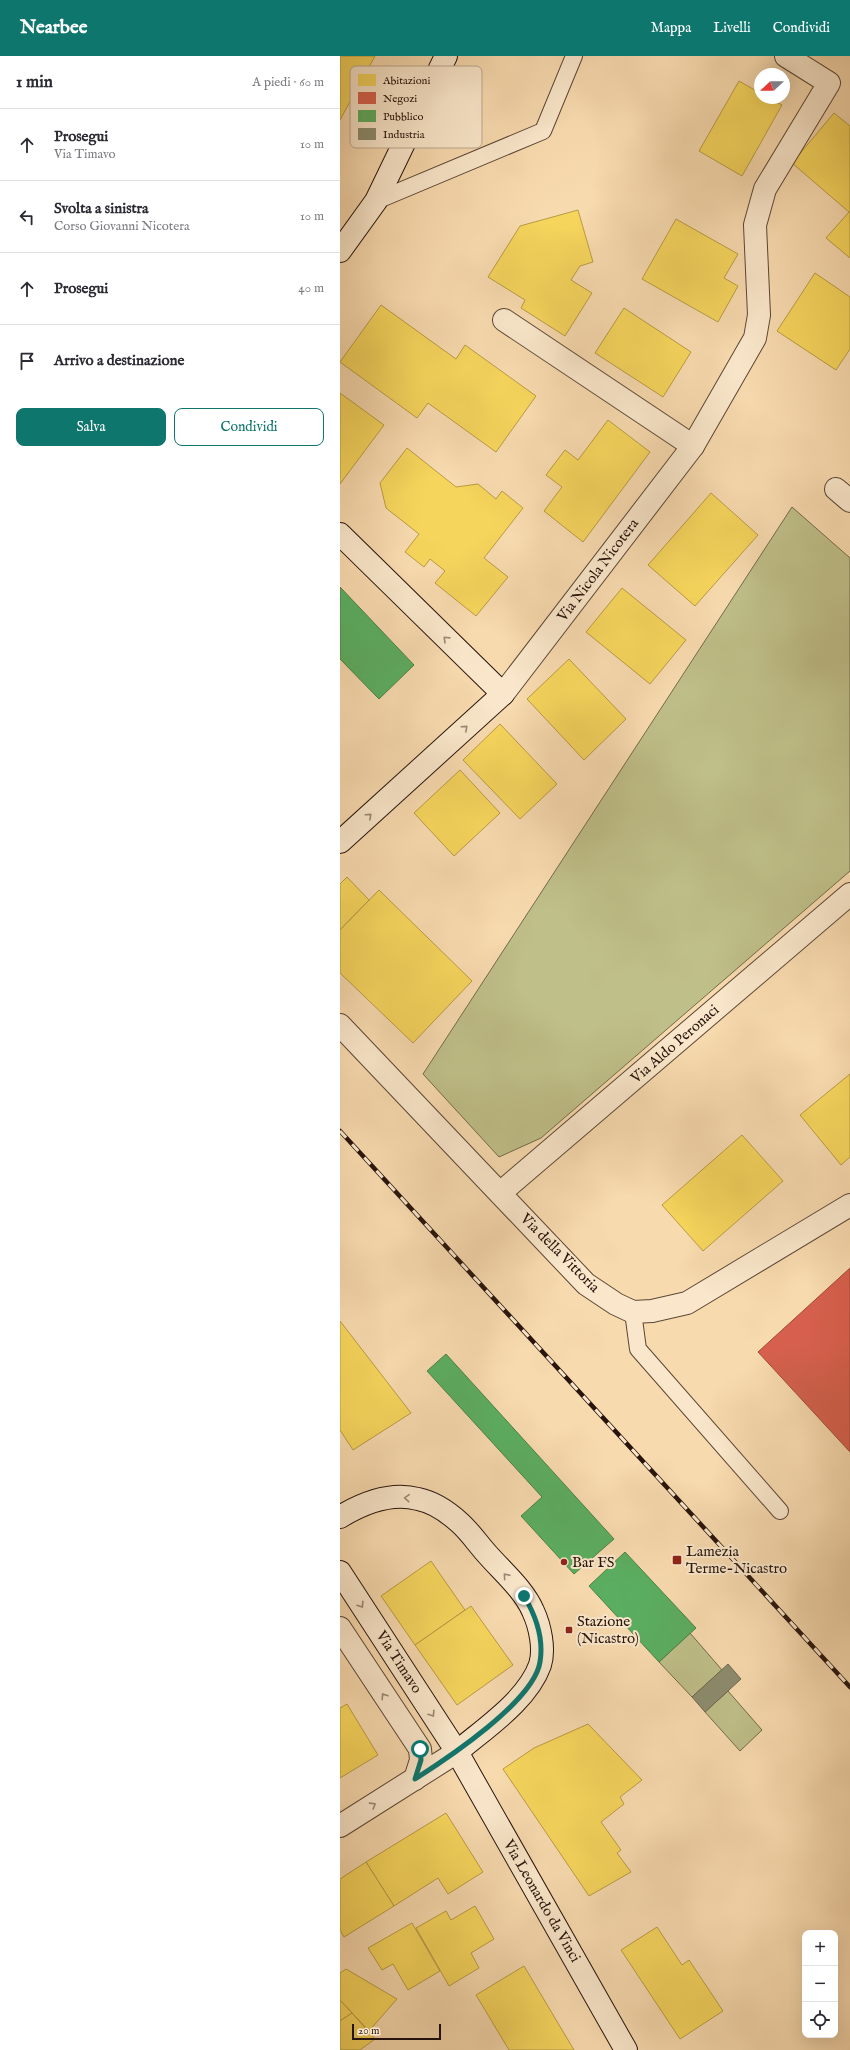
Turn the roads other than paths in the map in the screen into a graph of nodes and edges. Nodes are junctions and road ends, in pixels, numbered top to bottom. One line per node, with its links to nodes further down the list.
1 (446, 56): 4 (street)
2 (574, 56): 6 (lane)
3 (786, 56): 9 (street, Via Nicola Nicotera)
4 (441, 66)
5 (402, 148): 6 (street)
6 (376, 201): 7 (street)
7 (340, 251)
8 (504, 320): 9 (street)
9 (693, 446): 11 (street, Via Nicola Nicotera)
10 (340, 534): 11 (street, one-way to 10)
11 (503, 694): 12 (street, Via Nicola Nicotera, one-way to 11)
12 (340, 842)
13 (850, 894): 15 (street, Via Aldo Peronaci)
14 (340, 1025): 15 (street, Via della Vittoria)
15 (500, 1193): 17 (street, Via della Vittoria)
16 (850, 1205): 17 (street, Via della Vittoria)
17 (633, 1312): 19 (lane)
18 (344, 1511): 22 (street, one-way to 18)
19 (780, 1511)
20 (340, 1572): 22 (street, Via Timavo, one-way to 22)
21 (340, 1628): 23 (street, Via Timavo, one-way to 21)
22 (457, 1752): 23 (street); 25 (street, Via Leonardo da Vinci)
23 (415, 1779): 24 (street, one-way to 23)
24 (340, 1826)
25 (626, 2050)

